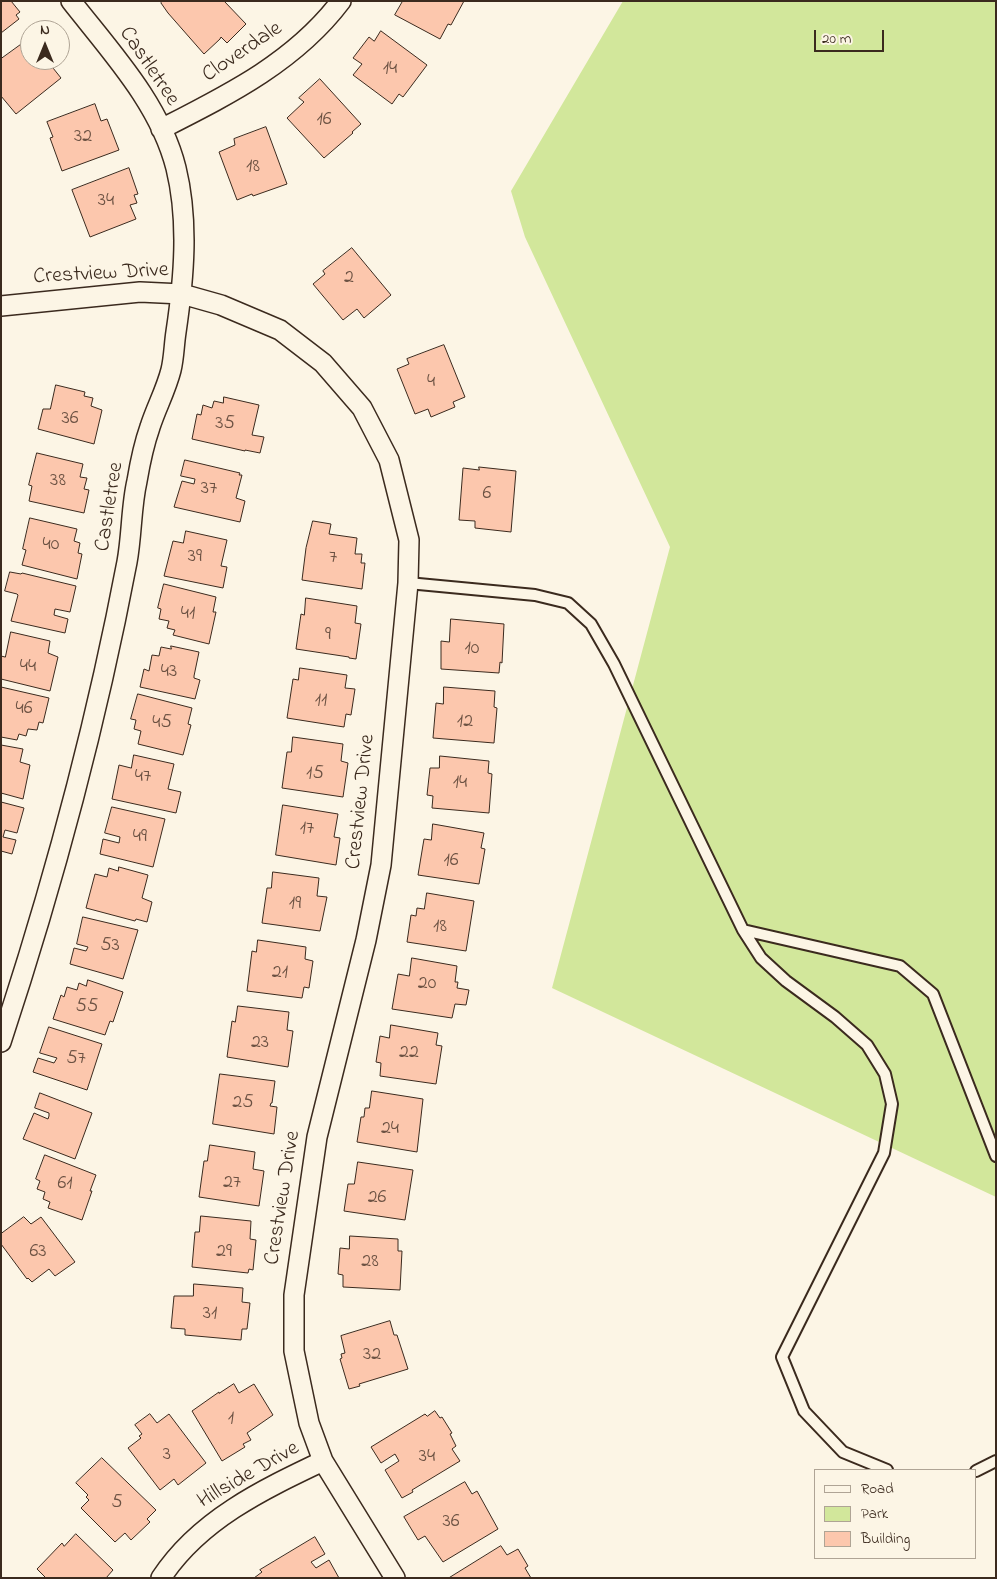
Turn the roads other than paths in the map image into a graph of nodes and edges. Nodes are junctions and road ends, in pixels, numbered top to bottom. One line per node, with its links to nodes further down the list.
1 (71, 1): 3 (street, Castletree)
2 (341, 1): 3 (street, Cloverdale)
3 (161, 129): 4 (street, Castletree)
4 (182, 294): 5 (street, Crestview Drive); 6 (street, Crestview Drive); 8 (street, Castletree)
5 (1, 306)
6 (408, 583): 7 (lane); 10 (street, Crestview Drive)
7 (743, 930): 9 (lane); 12 (lane)
8 (1, 1042)
9 (996, 1156)
10 (322, 1461): 14 (street, Hillside Drive); 15 (street, Crestview Drive)
11 (996, 1461): 13 (lane)
12 (885, 1469)
13 (977, 1470)
14 (161, 1578)
15 (395, 1578)

